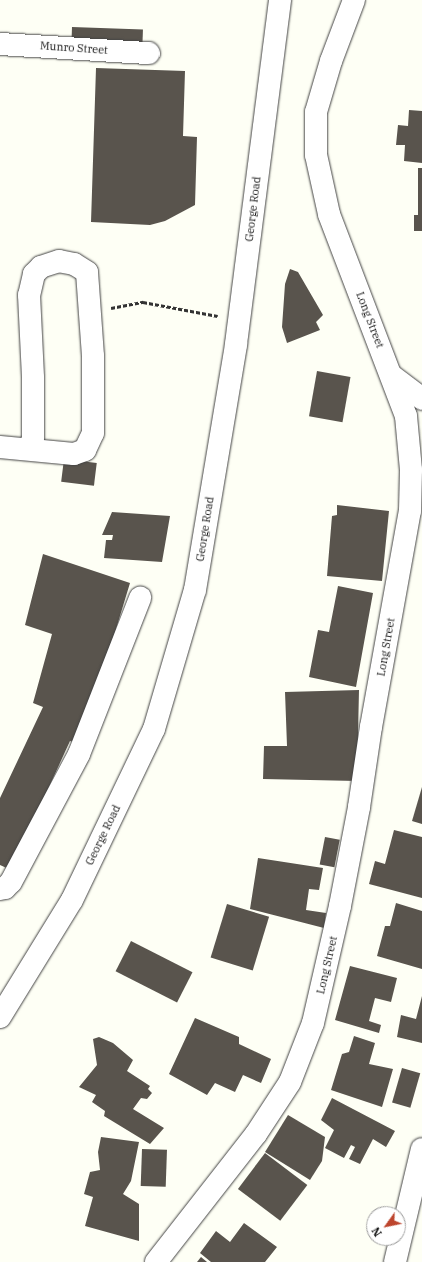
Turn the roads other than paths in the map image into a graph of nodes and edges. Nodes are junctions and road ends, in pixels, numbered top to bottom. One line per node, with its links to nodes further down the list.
1 (280, 0): 11 (street, George Road)
2 (354, 0): 5 (street, Long Street)
3 (0, 44): 4 (street, Munro Street)
4 (149, 53)
5 (392, 376): 6 (street); 13 (street, Long Street)
6 (422, 399)
7 (0, 447): 8 (street)
8 (30, 448): 8 (street)
9 (140, 598): 10 (street)
10 (0, 889)
11 (0, 1017)
12 (422, 1149): 14 (street)
13 (156, 1262)
14 (396, 1262)

